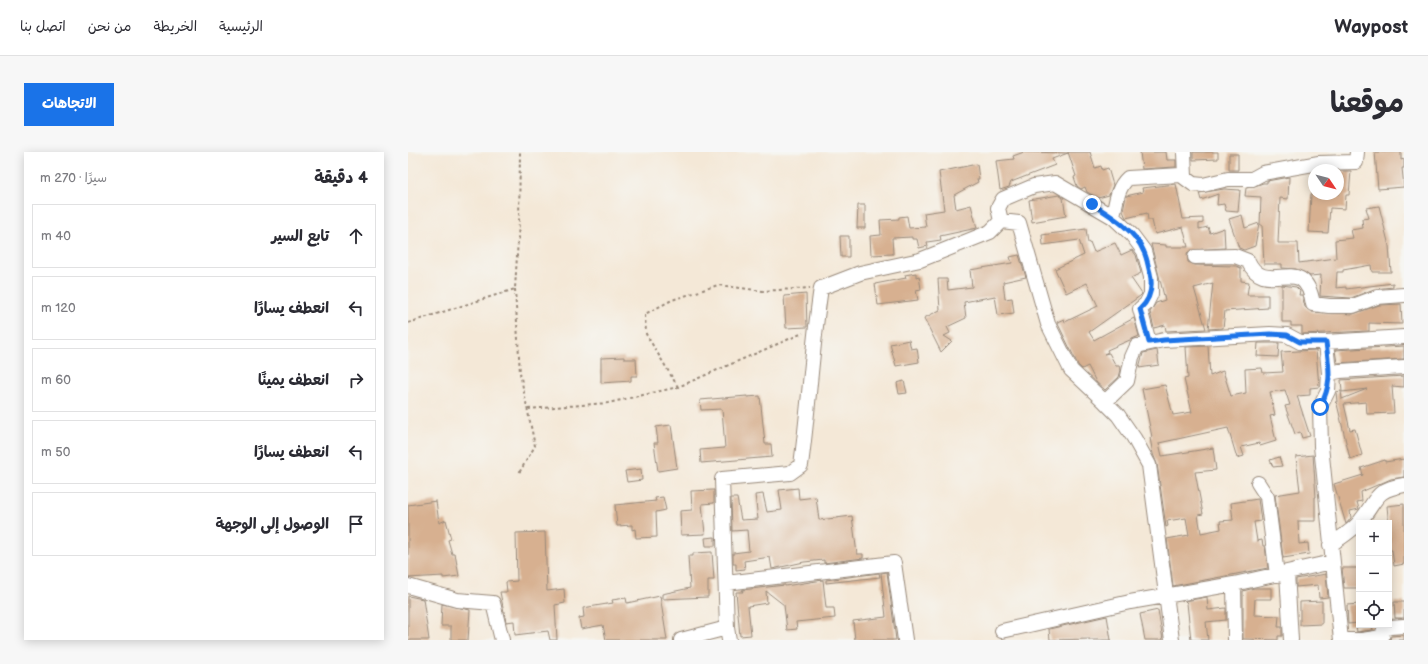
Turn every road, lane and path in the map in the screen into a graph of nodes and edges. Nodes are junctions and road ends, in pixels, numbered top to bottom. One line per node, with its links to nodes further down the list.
1 (520, 152): 9 (path)
2 (1184, 152): 4 (street)
3 (1357, 152): 4 (street)
4 (1185, 177): 5 (street)
5 (1113, 217): 6 (street); 14 (street)
6 (1001, 221): 8 (street); 19 (street)
7 (1195, 257): 10 (street)
8 (821, 288): 12 (street); 18 (path)
9 (515, 289): 11 (path); 20 (path)
10 (1404, 295)
11 (408, 323)
12 (815, 327): 18 (path); 27 (street)
13 (1404, 337): 15 (street)
14 (1149, 342): 15 (street); 19 (street)
15 (1326, 342): 17 (street)
16 (1404, 367): 17 (street)
17 (1329, 373): 24 (street)
18 (678, 387): 20 (path)
19 (1105, 402): 30 (street)
20 (528, 409): 21 (path)
21 (518, 473)
22 (1258, 483): 26 (street)
23 (1404, 486): 24 (street)
24 (1330, 545): 25 (street)
25 (1332, 562): 26 (street); 42 (street)
26 (1282, 574): 28 (street); 40 (street)
27 (726, 583): 33 (street); 37 (street)
28 (1234, 584): 30 (street); 39 (street)
29 (408, 586): 35 (street)
30 (1166, 595): 32 (street); 38 (street)
31 (1404, 626): 34 (street)
32 (1002, 631)
33 (728, 634): 36 (street)
34 (1383, 638): 42 (street)
35 (502, 640)
36 (681, 640)
37 (905, 640)
38 (1172, 640)
39 (1235, 640)
40 (1291, 640)
41 (1336, 640): 42 (street)
42 (1341, 640)

